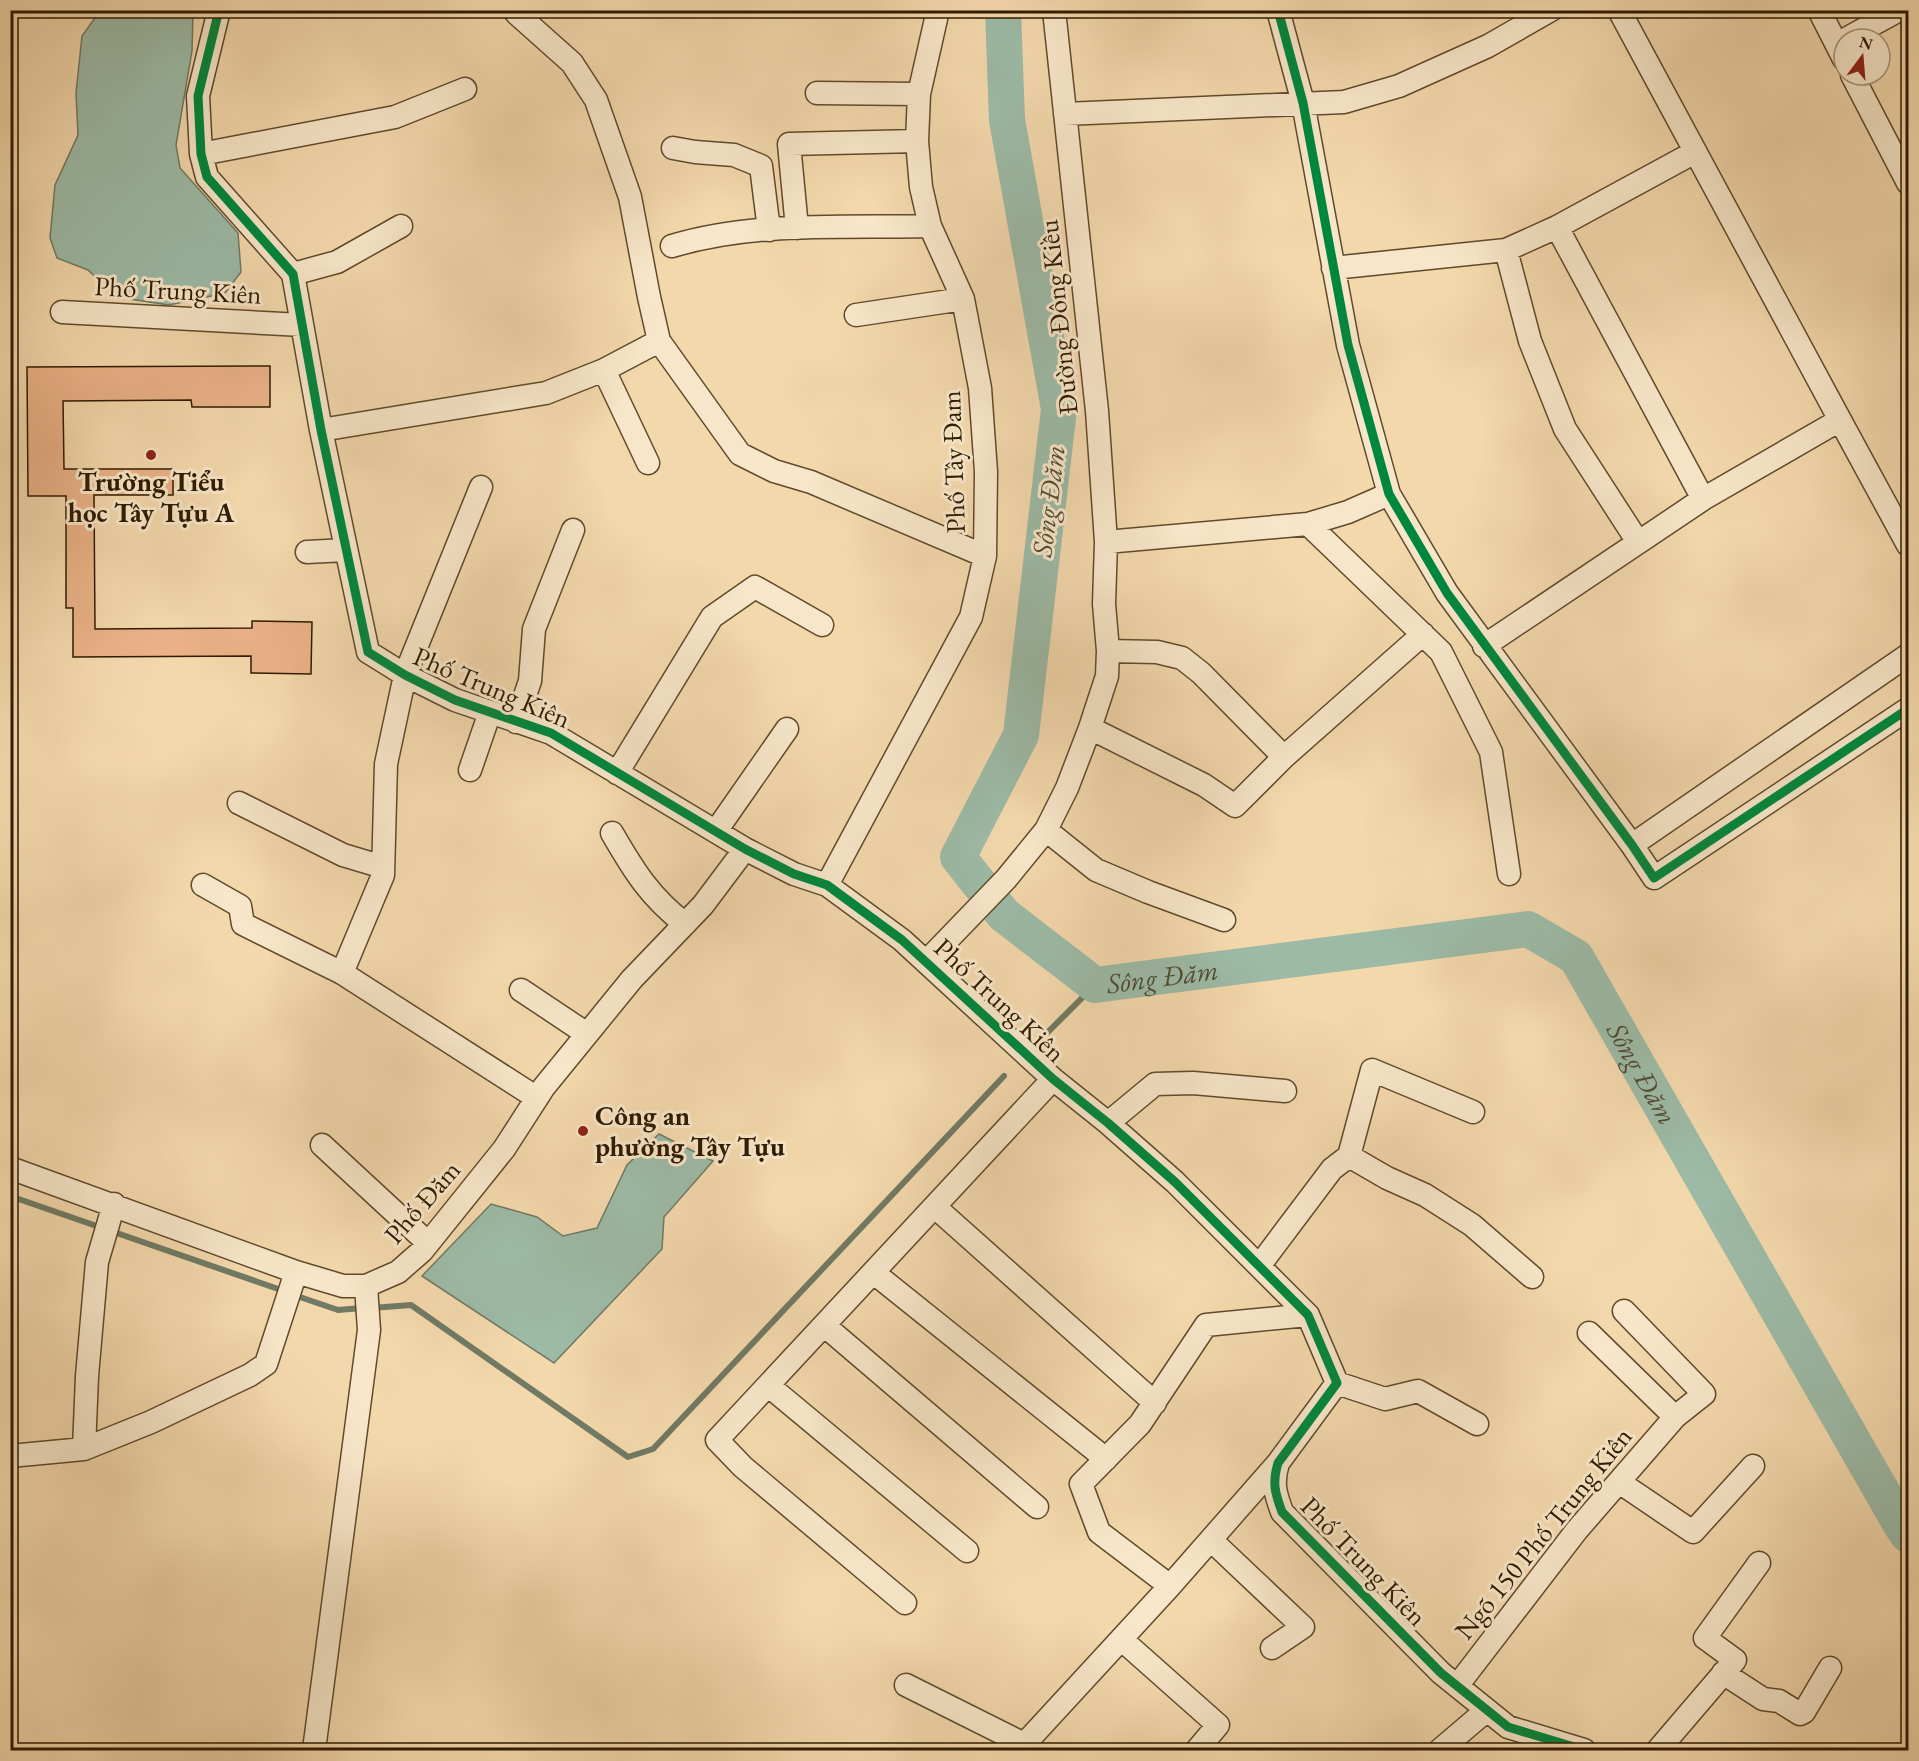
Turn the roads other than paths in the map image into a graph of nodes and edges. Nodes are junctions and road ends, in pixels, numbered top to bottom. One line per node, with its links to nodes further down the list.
1 (219, 10): 21 (street)
2 (518, 10): 36 (street)
3 (938, 10): 15 (street, Phố Tây Đam)
4 (1054, 10): 17 (street, Đường Đông Kiều)
5 (1278, 10): 16 (street)
6 (1551, 10): 16 (street)
7 (1618, 10): 20 (street)
8 (1819, 10): 11 (street)
9 (1899, 10): 10 (street)
10 (1871, 27)
11 (1832, 30)
12 (1858, 87): 22 (street)
13 (465, 89): 21 (street)
14 (817, 93): 15 (street)
15 (919, 94): 18 (street, Phố Tây Đam)
16 (1303, 103): 17 (street); 30 (street)
17 (1065, 114): 46 (street, Đường Đông Kiều)
18 (917, 141): 24 (street, Phố Tây Đam); 26 (street)
19 (673, 148): 27 (street)
20 (1695, 152): 25 (street); 38 (street)
21 (201, 154): 31 (street)
22 (1908, 183)
23 (401, 226): 31 (street)
24 (930, 226): 26 (street); 32 (street, Phố Tây Đam)
25 (1557, 227): 29 (street); 43 (street)
26 (798, 228): 27 (street)
27 (769, 230): 28 (street)
28 (672, 246)
29 (1506, 250): 30 (street); 47 (street)
30 (1333, 268): 42 (street)
31 (293, 274): 35 (street)
32 (963, 299): 34 (street); 51 (street, Phố Tây Đam)
33 (62, 312): 35 (street, Phố Trung Kiên)
34 (856, 315)
35 (302, 325): 39 (street, Phố Trung Kiên)
36 (659, 341): 37 (street); 51 (street)
37 (604, 370): 39 (street); 40 (street)
38 (1840, 420): 43 (street); 48 (street)
39 (321, 430): 49 (street, Phố Trung Kiên)
40 (648, 463)
41 (481, 487): 57 (street)
42 (1389, 494): 44 (street); 54 (street)
43 (1703, 499): 47 (street)
44 (1308, 524): 46 (street); 53 (street)
45 (573, 530): 60 (street)
46 (1106, 542): 55 (street, Đường Đông Kiều)
47 (1638, 542): 54 (street)
48 (1908, 545)
49 (346, 550): 50 (street); 57 (street, Phố Trung Kiên)
50 (308, 552)
51 (985, 556): 75 (street, Phố Tây Đam)
52 (822, 625): 65 (street)
53 (1423, 634): 63 (street); 73 (street)
54 (1484, 646): 70 (street)
55 (1108, 651): 61 (street, Đường Đông Kiều); 63 (street)
56 (1908, 655): 70 (street)
57 (405, 675): 59 (street, Phố Trung Kiên); 72 (street)
58 (1908, 709): 70 (street)
59 (490, 712): 60 (street, Phố Trung Kiên); 64 (street)
60 (516, 722): 65 (street, Phố Trung Kiên)
61 (1090, 728): 63 (street); 67 (street, Đường Đông Kiều)
62 (787, 729): 68 (street)
63 (1284, 757)
64 (470, 770)
65 (617, 773): 68 (street, Phố Trung Kiên)
66 (239, 803): 72 (street)
67 (1046, 830): 76 (street); 78 (street, Đường Đông Kiều)
68 (716, 831): 71 (street, Phố Trung Kiên)
69 (612, 833): 77 (street)
70 (1632, 845)
71 (745, 849): 75 (street, Phố Trung Kiên); 77 (street, Phố Đăm)
72 (383, 867): 79 (street)
73 (1509, 874)
74 (203, 885): 79 (street)
75 (827, 885): 78 (street, Phố Trung Kiên)
76 (1224, 920)
77 (685, 924): 81 (street, Phố Đăm)
78 (926, 962): 82 (street, Phố Trung Kiên)
79 (342, 973): 84 (street)
80 (521, 990): 81 (street)
81 (587, 1034): 84 (street, Phố Đăm)
82 (1050, 1076): 86 (street, Phố Trung Kiên); 91 (street)
83 (1285, 1091): 86 (street)
84 (537, 1098): 92 (street, Phố Đăm)
85 (1473, 1112): 88 (street)
86 (1108, 1123): 93 (street, Phố Trung Kiên)
87 (322, 1145): 92 (street)
88 (1349, 1156): 93 (street); 96 (street)
89 (10, 1168): 90 (street, Phố Đăm)
90 (113, 1207): 95 (street, Phố Đăm); 107 (street)
91 (935, 1207): 94 (street); 104 (street)
92 (428, 1243): 97 (street, Phố Đăm)
93 (1259, 1266): 99 (street, Phố Trung Kiên)
94 (874, 1273): 100 (street); 109 (street)
95 (294, 1275): 97 (street, Phố Đăm); 107 (street)
96 (1532, 1277)
97 (367, 1290): 127 (street)
98 (1624, 1311): 105 (street, Ngõ 150 Phố Trung Kiên)
99 (1308, 1315): 102 (street, Phố Trung Kiên); 104 (street)
100 (825, 1326): 103 (street); 113 (street)
101 (1589, 1333): 105 (street)
102 (1337, 1383): 106 (street); 110 (street)
103 (769, 1386): 115 (street); 118 (street)
104 (1155, 1403): 109 (street)
105 (1675, 1417): 112 (street, Ngõ 150 Phố Trung Kiên)
106 (1477, 1424)
107 (84, 1449): 108 (street)
108 (10, 1456)
109 (1106, 1459): 117 (street)
110 (1278, 1462): 114 (street); 124 (street, Phố Trung Kiên)
111 (1753, 1466): 112 (street)
112 (1619, 1482): 124 (street, Ngõ 150 Phố Trung Kiên)
113 (1037, 1507)
114 (1211, 1540): 117 (street); 120 (street)
115 (967, 1551)
116 (1758, 1563): 122 (street)
117 (1170, 1587): 119 (street)
118 (905, 1603)
119 (1121, 1639): 126 (street); 128 (street)
120 (1272, 1648)
121 (1830, 1668): 122 (street)
122 (1724, 1673): 131 (street)
123 (906, 1685): 126 (street)
124 (1457, 1686): 125 (street, Phố Trung Kiên)
125 (1487, 1710): 129 (street); 130 (street, Phố Trung Kiên)
126 (1021, 1747)
127 (314, 1750)
128 (1197, 1750)
129 (1440, 1750)
130 (1584, 1750)
131 (1658, 1750)

